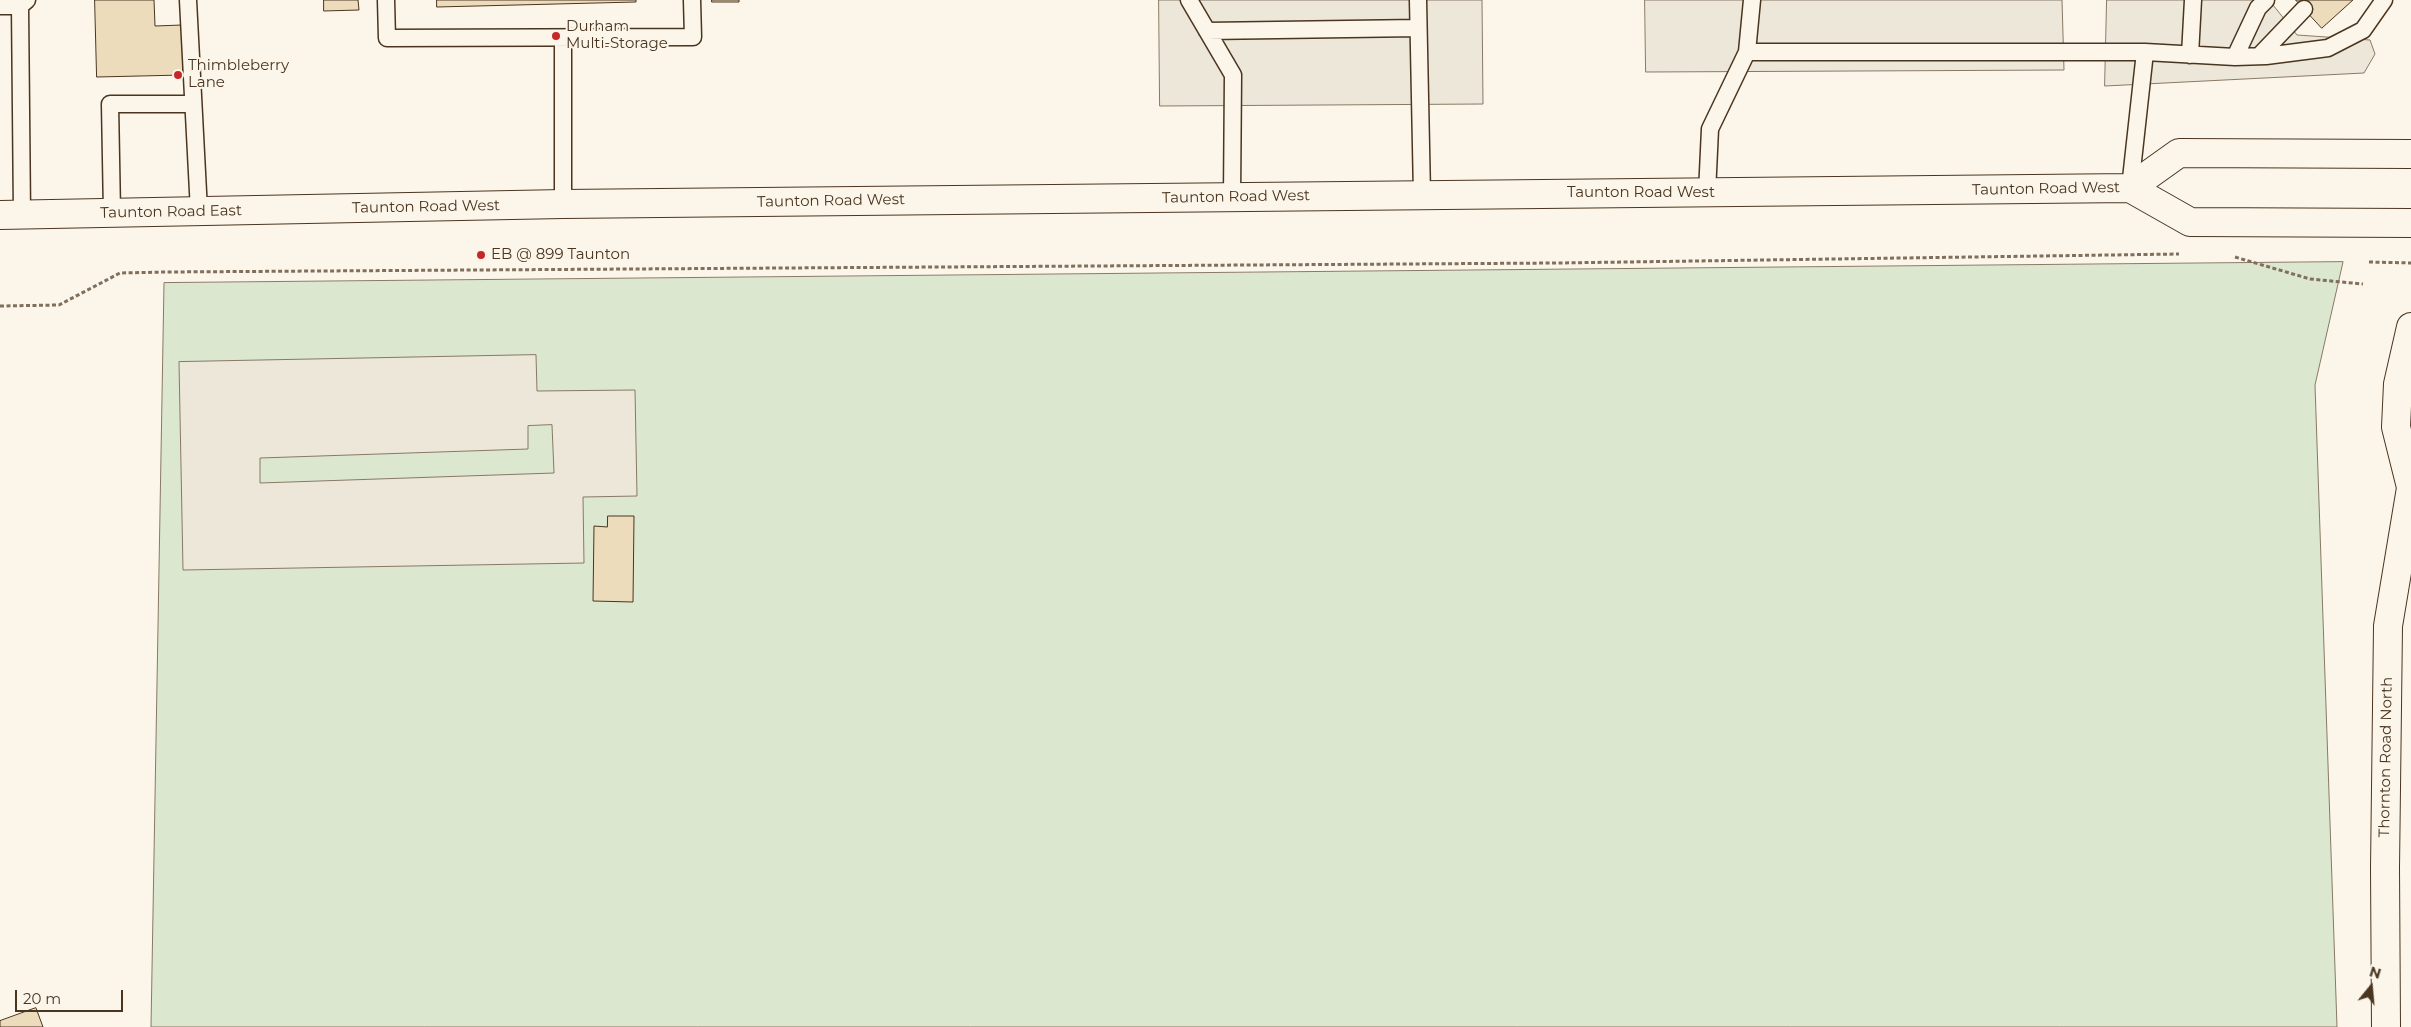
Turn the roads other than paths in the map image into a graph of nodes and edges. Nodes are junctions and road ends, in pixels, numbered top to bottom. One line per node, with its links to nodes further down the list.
1 (188, 0): 21 (lane)
2 (386, 0): 15 (lane)
3 (692, 0): 15 (lane)
4 (1189, 0): 14 (lane)
5 (1418, 0): 13 (lane)
6 (1752, 0): 16 (lane)
7 (2193, 0): 18 (lane)
8 (2266, 0): 20 (lane)
9 (2384, 0): 19 (lane)
10 (23, 3): 11 (lane); 31 (lane)
11 (0, 6)
12 (2304, 9): 19 (lane)
13 (1418, 28): 14 (lane); 25 (lane)
14 (1207, 31): 26 (lane)
15 (563, 39): 27 (lane)
16 (1748, 52): 17 (lane); 24 (lane)
17 (2145, 52): 18 (lane); 23 (lane)
18 (2190, 55): 20 (lane)
19 (2259, 56): 20 (lane)
20 (2235, 57)
21 (192, 104): 29 (lane); 30 (lane)
22 (2411, 154): 23 (main road, Taunton Road West)
23 (2130, 188): 24 (main road, Taunton Road West); 32 (main road, Taunton Road West)
24 (1707, 192): 25 (main road, Taunton Road West)
25 (1422, 196): 26 (main road, Taunton Road West)
26 (1232, 197): 27 (main road, Taunton Road West)
27 (563, 204): 28 (main road, Taunton Road West)
28 (341, 209): 29 (main road, Taunton Road East)
29 (199, 211): 30 (main road, Taunton Road East)
30 (112, 213): 31 (main road, Taunton Road East)
31 (11, 215)
32 (2411, 223)
33 (2411, 327): 34 (main road, Thornton Road North)
34 (2411, 487): 35 (main road, Thornton Road North)
35 (2386, 1027)

